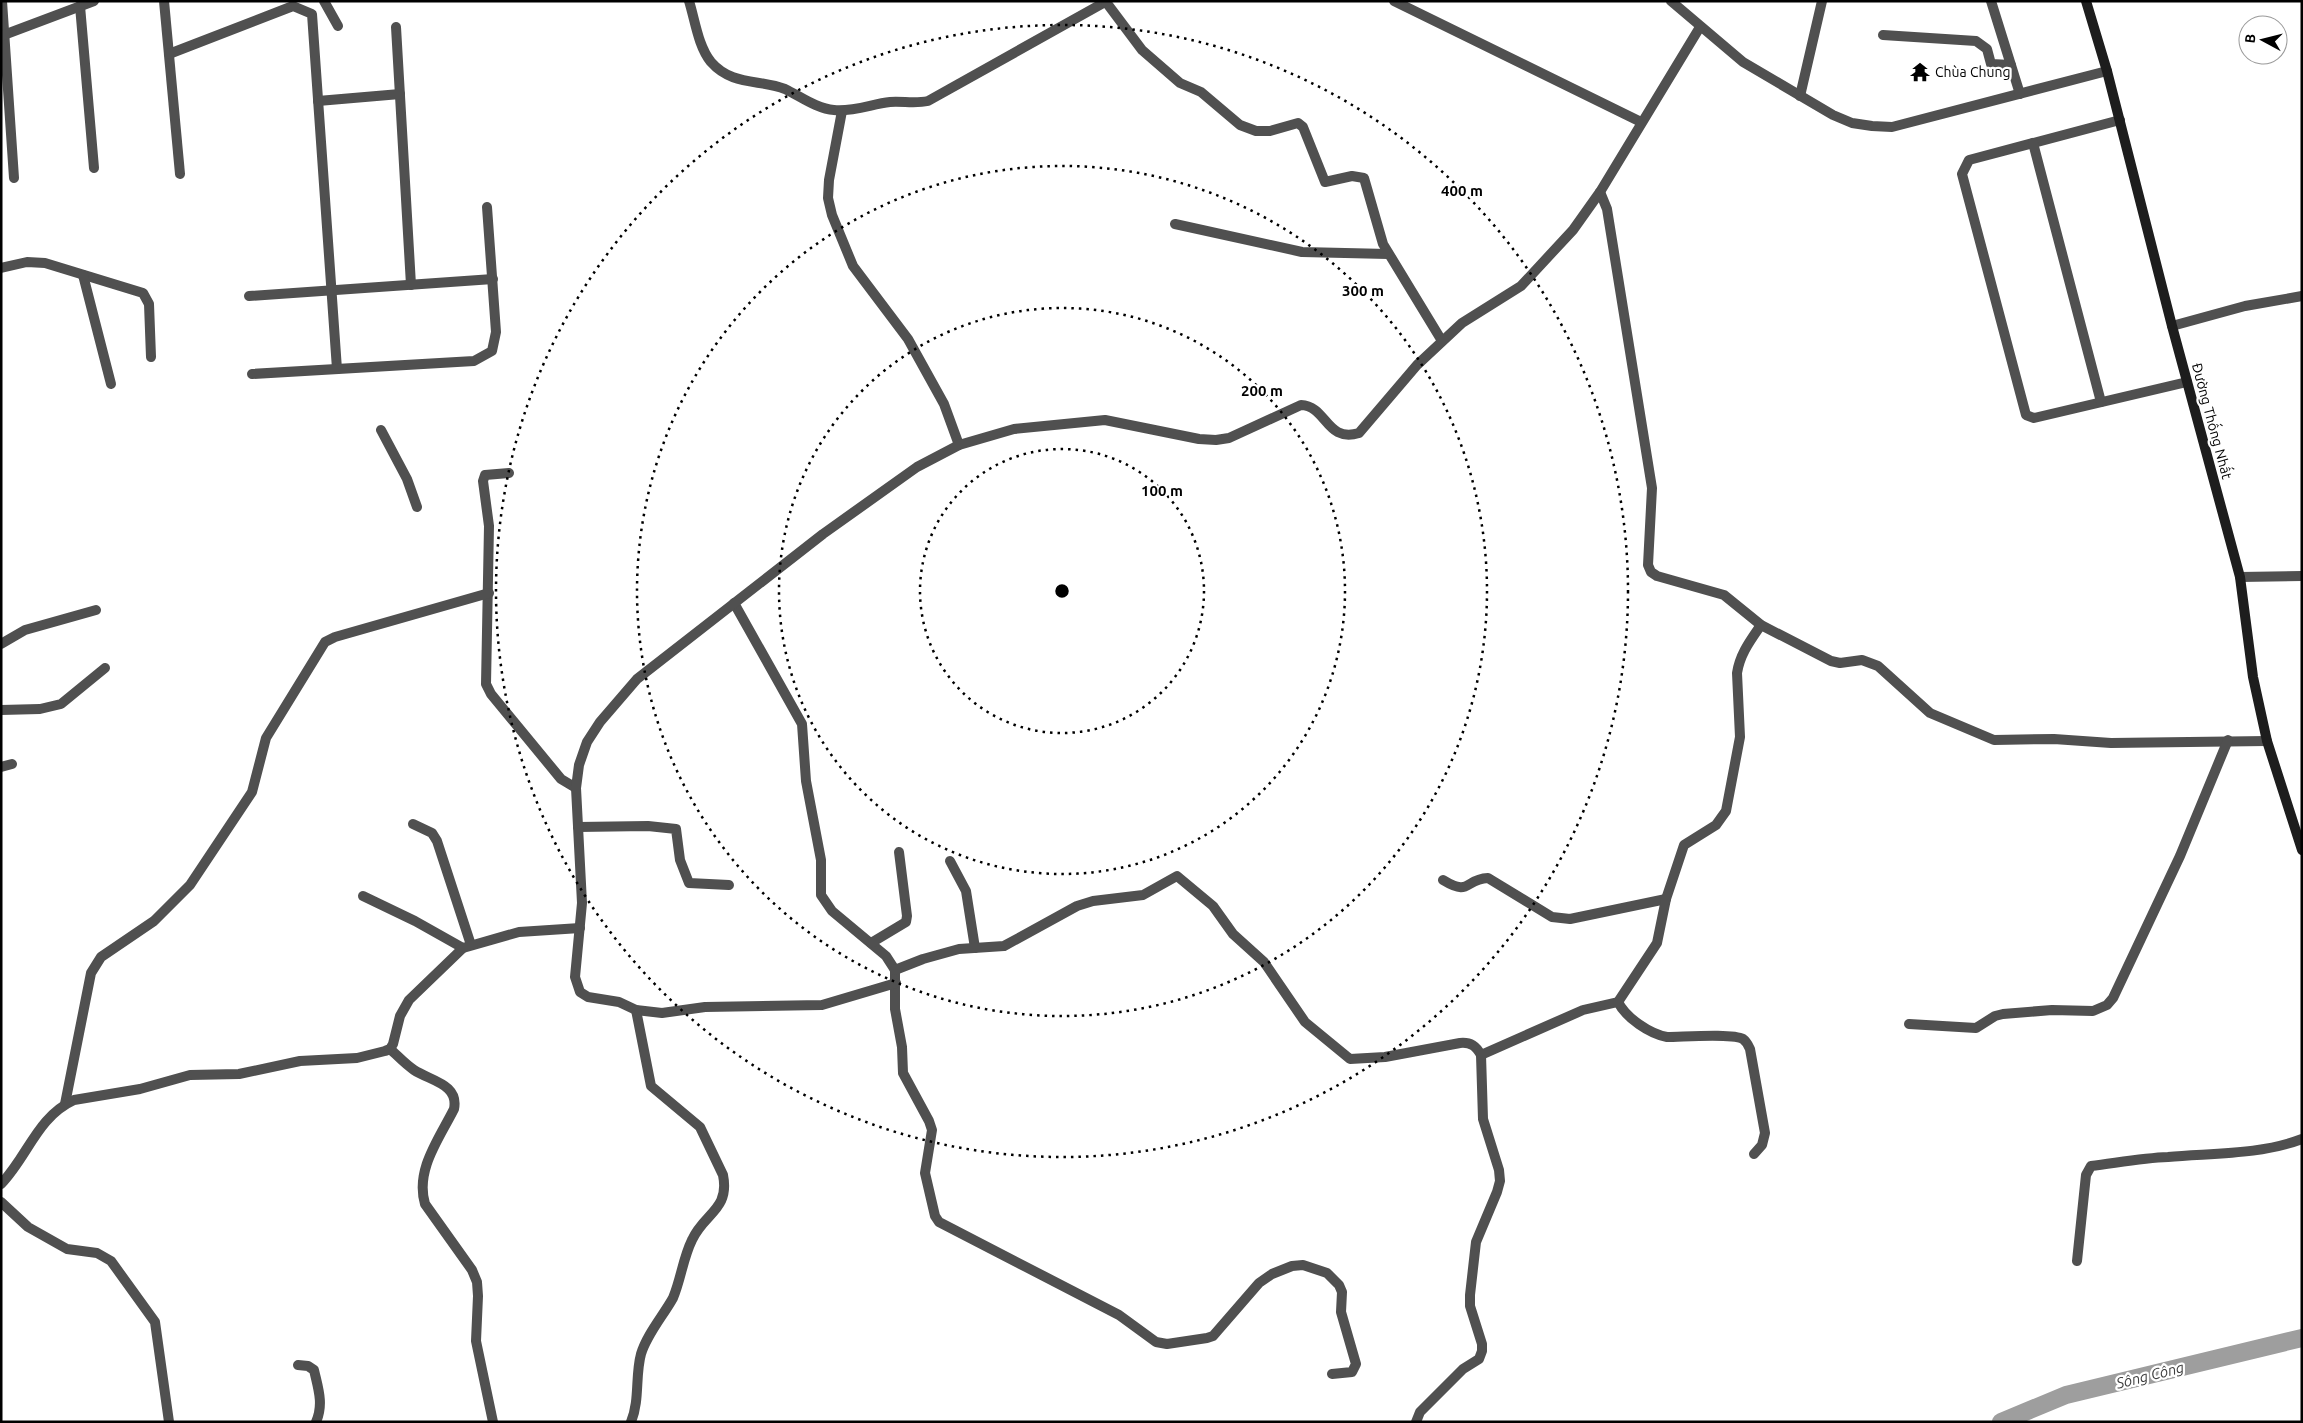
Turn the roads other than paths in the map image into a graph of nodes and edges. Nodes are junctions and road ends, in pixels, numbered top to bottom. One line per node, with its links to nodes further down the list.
1 (2, 1): 16 (street)
2 (94, 1): 12 (street)
3 (164, 1): 18 (street)
4 (324, 1): 13 (street)
5 (689, 1): 25 (street)
6 (1394, 1): 27 (street)
7 (1671, 1): 15 (street)
8 (1822, 1): 23 (street)
9 (1991, 1): 19 (street)
10 (2086, 1): 20 (street, Đường Thống Nhất)
11 (1102, 3): 25 (street); 35 (street)
12 (80, 6): 16 (street); 29 (street)
13 (338, 26)
14 (396, 27): 21 (street)
15 (1700, 27): 23 (street); 27 (street)
16 (3, 35): 31 (street)
17 (1883, 35): 19 (street)
18 (169, 54): 24 (street); 30 (street)
19 (2011, 66): 22 (street)
20 (2107, 71): 22 (street); 26 (street, Đường Thống Nhất)
21 (400, 94): 24 (street); 39 (street)
22 (2020, 94): 23 (street)
23 (1800, 96)
24 (318, 101): 40 (street)
25 (842, 111): 52 (street)
26 (2120, 120): 28 (street); 43 (street, Đường Thống Nhất)
27 (1641, 122): 32 (street)
28 (2034, 143): 50 (street); 50 (street)
29 (94, 168)
30 (180, 174)
31 (14, 178)
32 (1600, 192): 44 (street); 60 (street)
33 (487, 207): 38 (street)
34 (1174, 224): 35 (street)
35 (1388, 254): 44 (street)
36 (1, 268): 37 (street)
37 (83, 275): 45 (street); 49 (street)
38 (493, 279): 39 (street); 46 (street)
39 (410, 285): 40 (street)
40 (330, 291): 41 (street); 46 (street)
41 (249, 296)
42 (2302, 296): 43 (street)
43 (2172, 326): 48 (street, Đường Thống Nhất)
44 (1442, 342): 52 (street)
45 (150, 357)
46 (336, 369): 47 (street)
47 (252, 374)
48 (2187, 382): 50 (street); 55 (street, Đường Thống Nhất)
49 (111, 384)
50 (2101, 402)
51 (381, 430): 54 (street)
52 (959, 445): 58 (street)
53 (509, 473): 57 (street)
54 (417, 507)
55 (2240, 576): 56 (street); 65 (street, Đường Thống Nhất)
56 (2302, 576)
57 (489, 593): 68 (street); 90 (street)
58 (734, 603): 68 (street); 80 (street)
59 (96, 610): 61 (street)
60 (1761, 625): 64 (street); 78 (street)
61 (1, 644)
62 (105, 668): 63 (street)
63 (1, 710)
64 (2228, 740): 65 (street); 87 (street)
65 (2267, 741): 71 (street, Đường Thống Nhất)
66 (12, 764): 67 (street)
67 (1, 767)
68 (576, 788): 70 (street)
69 (413, 824): 81 (street)
70 (578, 827): 76 (street); 79 (street)
71 (2300, 838): 72 (street, Đường Thống Nhất)
72 (2302, 850)
73 (900, 852): 80 (street)
74 (950, 861): 82 (street)
75 (1444, 880): 78 (street)
76 (729, 885)
77 (363, 896): 81 (street)
78 (1666, 899): 85 (street)
79 (580, 928): 81 (street); 86 (street)
80 (871, 943): 83 (street)
81 (467, 946): 88 (street)
82 (975, 948): 83 (street); 89 (street)
83 (895, 970): 84 (street)
84 (896, 983): 86 (street); 97 (street)
85 (1618, 1002): 89 (street); 92 (street)
86 (636, 1010): 101 (street)
87 (1909, 1024)
88 (390, 1049): 90 (street); 100 (street)
89 (1481, 1055): 102 (street)
90 (65, 1104): 93 (street)
91 (2302, 1139): 95 (street)
92 (1754, 1154)
93 (1, 1184)
94 (1, 1202): 98 (street)
95 (2077, 1261)
96 (298, 1365): 99 (street)
97 (1332, 1374)
98 (170, 1422)
99 (316, 1422)
100 (493, 1422)
101 (631, 1422)
102 (1416, 1422)

